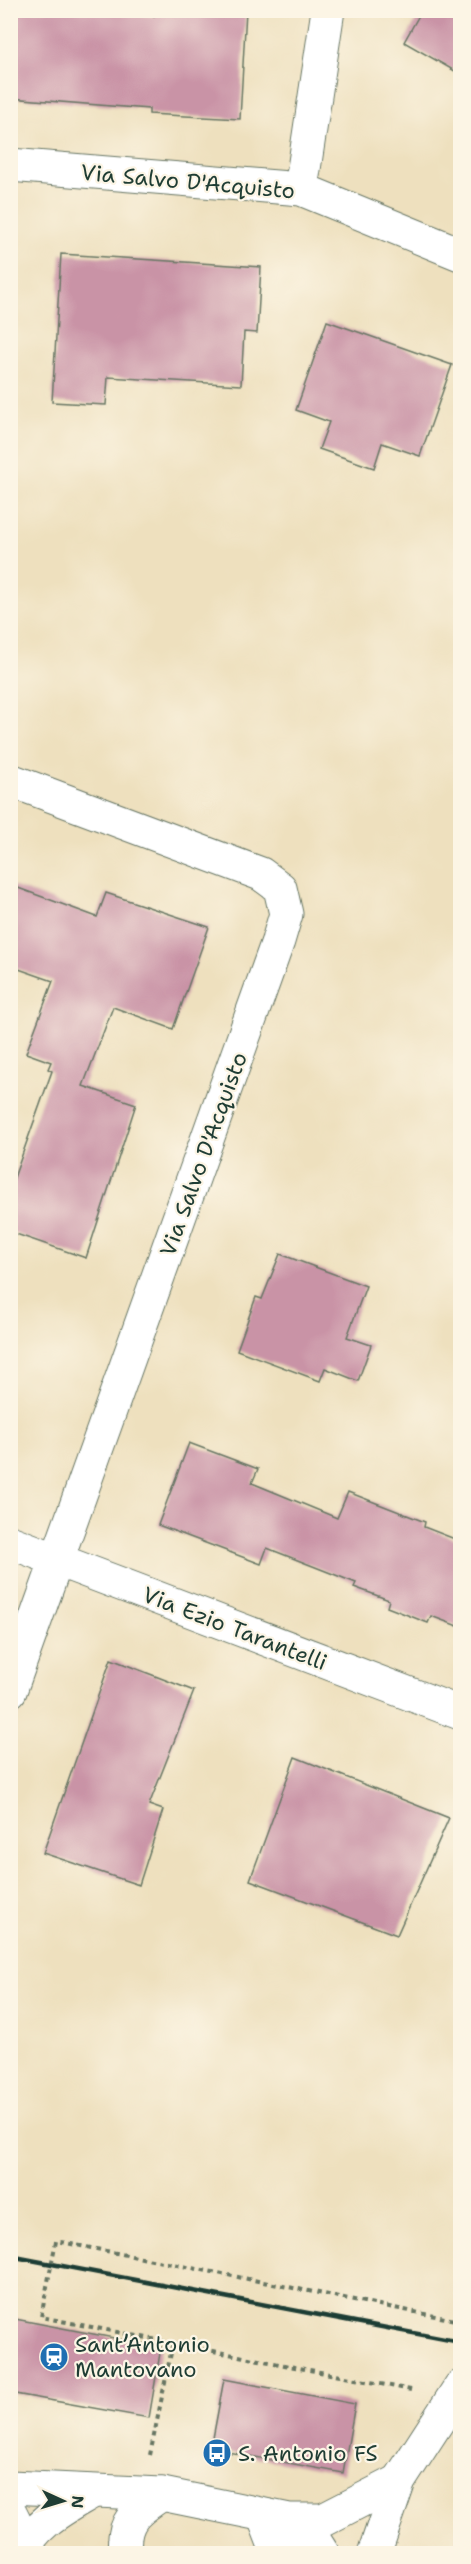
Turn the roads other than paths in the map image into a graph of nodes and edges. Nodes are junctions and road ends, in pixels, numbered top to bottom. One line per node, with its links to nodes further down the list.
1 (328, 10): 3 (street)
2 (10, 165): 3 (street, Via Salvo D'Acquisto)
3 (301, 189): 4 (street, Via Salvo D'Acquisto)
4 (460, 254)
5 (10, 780): 7 (street, Via Salvo D'Acquisto)
6 (10, 1542): 7 (street, Via Ezio Tarantelli)
7 (59, 1561): 8 (street, Via Salvo D'Acquisto); 9 (street, Via Ezio Tarantelli)
8 (10, 1691)
9 (460, 1713)
10 (457, 2393): 11 (street)
11 (399, 2481): 16 (street); 21 (street)
12 (10, 2487): 13 (street)
13 (92, 2492): 14 (street); 17 (street)
14 (152, 2494): 16 (street); 18 (street)
15 (10, 2512): 17 (street)
16 (263, 2515): 19 (street); 20 (street)
17 (26, 2550)
18 (125, 2553)
19 (278, 2553)
20 (322, 2553)
21 (374, 2553)

